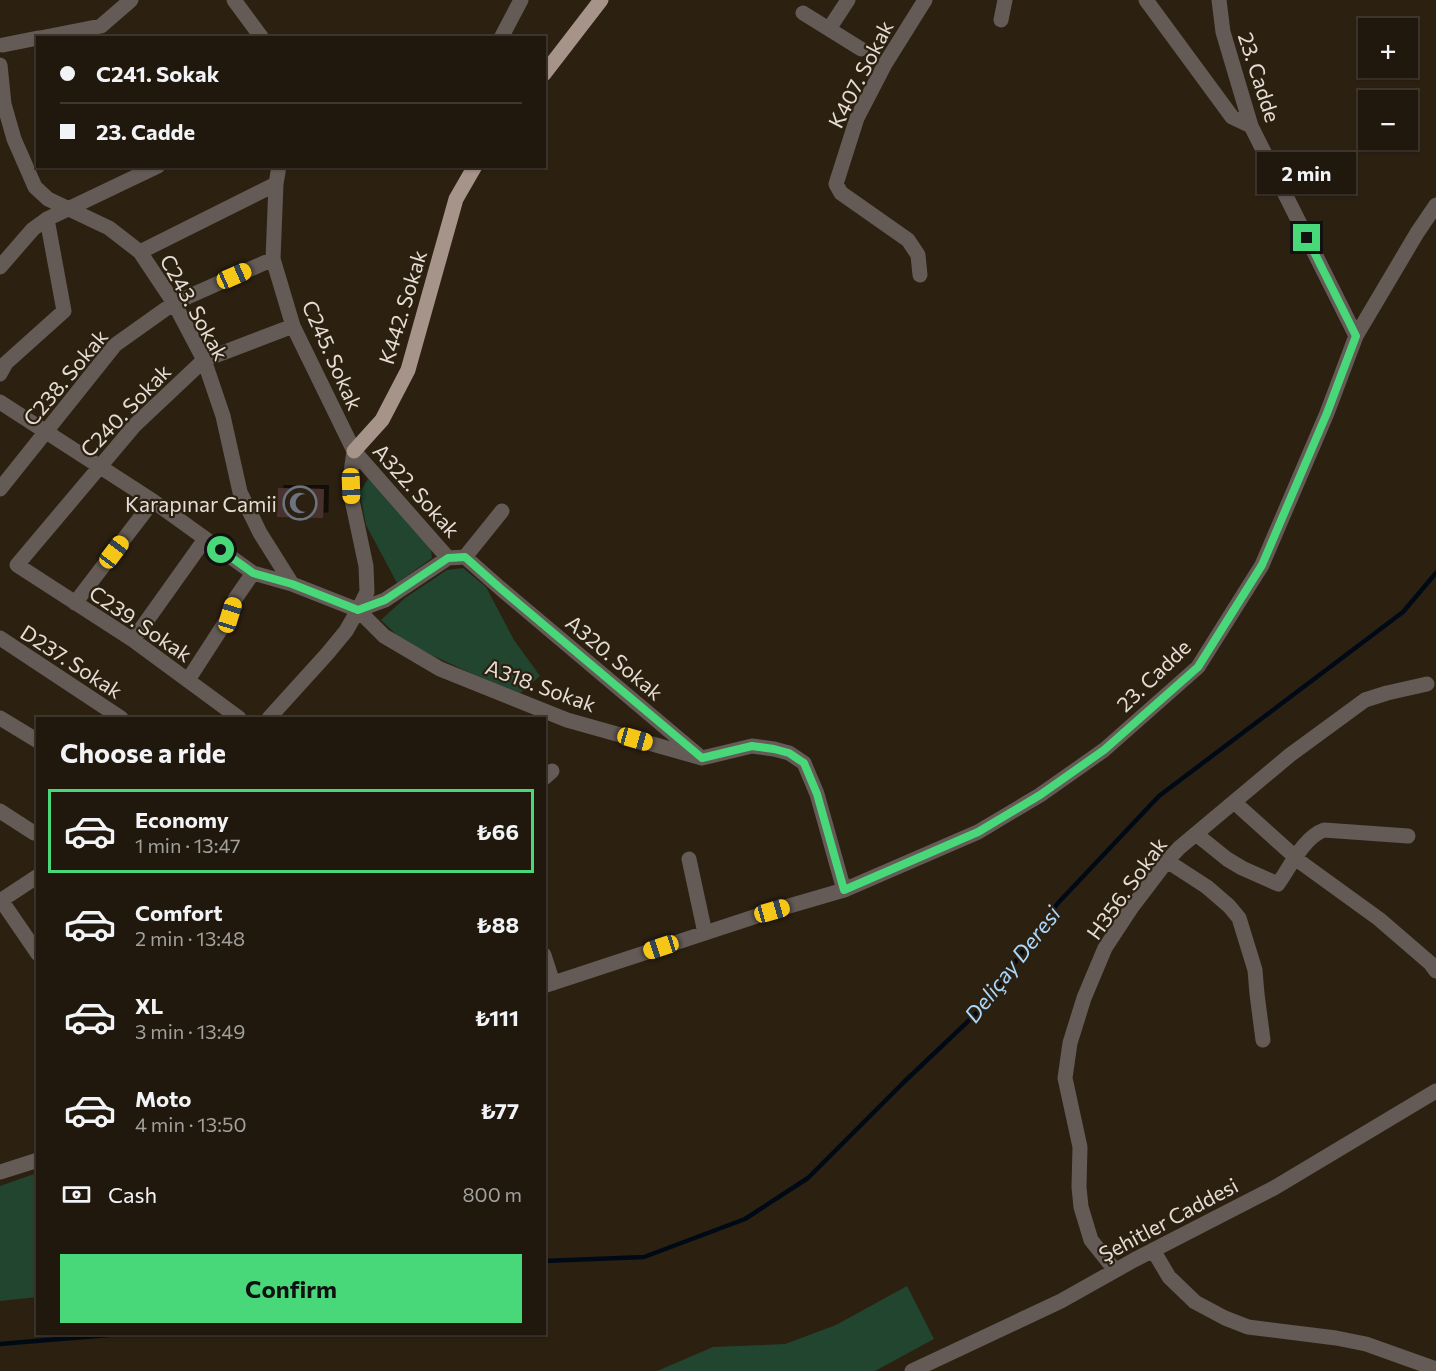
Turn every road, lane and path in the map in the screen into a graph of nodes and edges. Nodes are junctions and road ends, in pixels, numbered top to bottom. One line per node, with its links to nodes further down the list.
1 (131, 0): 13 (street)
2 (234, 0): 14 (street)
3 (521, 0): 15 (street)
4 (601, 0): 20 (main road)
5 (848, 0): 12 (street)
6 (925, 0): 33 (street, K407. Sokak)
7 (1005, 0): 11 (street)
8 (1146, 0): 21 (street)
9 (1220, 0): 21 (street, 23. Cadde)
10 (803, 13): 12 (street)
11 (1001, 20)
12 (829, 29): 18 (street)
13 (49, 36)
14 (261, 36)
15 (502, 36)
16 (36, 39): 17 (street)
17 (1, 45)
18 (861, 49)
19 (0, 65): 22 (street, C243. Sokak)
20 (546, 71)
21 (1251, 126): 36 (street, 23. Cadde)
22 (32, 166): 28 (street, C243. Sokak)
23 (154, 168): 28 (street)
24 (279, 168): 26 (street, C245. Sokak)
25 (472, 168): 41 (main road, K442. Sokak)
26 (276, 184): 30 (street); 31 (street, C245. Sokak)
27 (1436, 205): 36 (street)
28 (70, 208): 29 (street); 30 (street, C243. Sokak)
29 (47, 219): 32 (street); 38 (street)
30 (140, 252): 34 (street, C243. Sokak)
31 (273, 259): 34 (street, C238. Sokak); 35 (street, C245. Sokak)
32 (0, 267)
33 (920, 275)
34 (174, 303): 37 (street, C243. Sokak); 40 (street, C238. Sokak)
35 (293, 326): 37 (street, C240. Sokak); 41 (street, C245. Sokak)
36 (1356, 336): 74 (street, 23. Cadde)
37 (204, 360): 42 (street, C240. Sokak); 51 (street, C243. Sokak)
38 (2, 366)
39 (0, 402): 40 (street)
40 (46, 431): 42 (street); 43 (street, C238. Sokak)
41 (354, 451): 48 (street, A322. Sokak); 53 (street)
42 (100, 466): 44 (street); 49 (street, C240. Sokak)
43 (0, 489)
44 (153, 501): 46 (street); 52 (street)
45 (502, 511): 47 (street)
46 (205, 539): 50 (street); 55 (street)
47 (465, 557): 48 (street); 63 (street, A320. Sokak)
48 (448, 558): 53 (street)
49 (17, 565): 52 (street, C239. Sokak)
50 (253, 573): 51 (street); 56 (street)
51 (292, 584): 53 (street)
52 (75, 603): 55 (street, C239. Sokak)
53 (358, 610): 60 (street); 63 (street, A318. Sokak)
54 (0, 638): 58 (street, D237. Sokak)
55 (133, 640): 56 (street, C239. Sokak)
56 (188, 680): 59 (street, C239. Sokak)
57 (1427, 684): 64 (street, H356. Sokak)
58 (119, 717)
59 (238, 717)
60 (275, 717)
61 (0, 718): 62 (street)
62 (36, 740)
63 (702, 758): 74 (street, A318. Sokak)
64 (1234, 802): 68 (street, H356. Sokak); 70 (street)
65 (0, 811): 67 (street)
66 (0, 825): 67 (street)
67 (36, 834)
68 (1196, 834): 70 (street); 72 (street, H356. Sokak)
69 (1408, 836): 70 (street)
70 (1296, 857): 79 (street)
71 (688, 859): 76 (street)
72 (1167, 861): 81 (street); 86 (street, H356. Sokak)
73 (36, 877): 75 (street)
74 (844, 890): 76 (street, 23. Cadde)
75 (1, 901): 77 (street)
76 (705, 933): 80 (street, 23. Cadde)
77 (36, 951)
78 (546, 967): 80 (street)
79 (1436, 971)
80 (549, 984)
81 (1263, 1040)
82 (1436, 1091): 85 (street, Şehitler Caddesi)
83 (36, 1161): 84 (street)
84 (0, 1172)
85 (1153, 1250): 86 (street, Şehitler Caddesi); 87 (street)
86 (1115, 1270): 88 (street, Şehitler Caddesi)
87 (1436, 1369)
88 (912, 1371)

